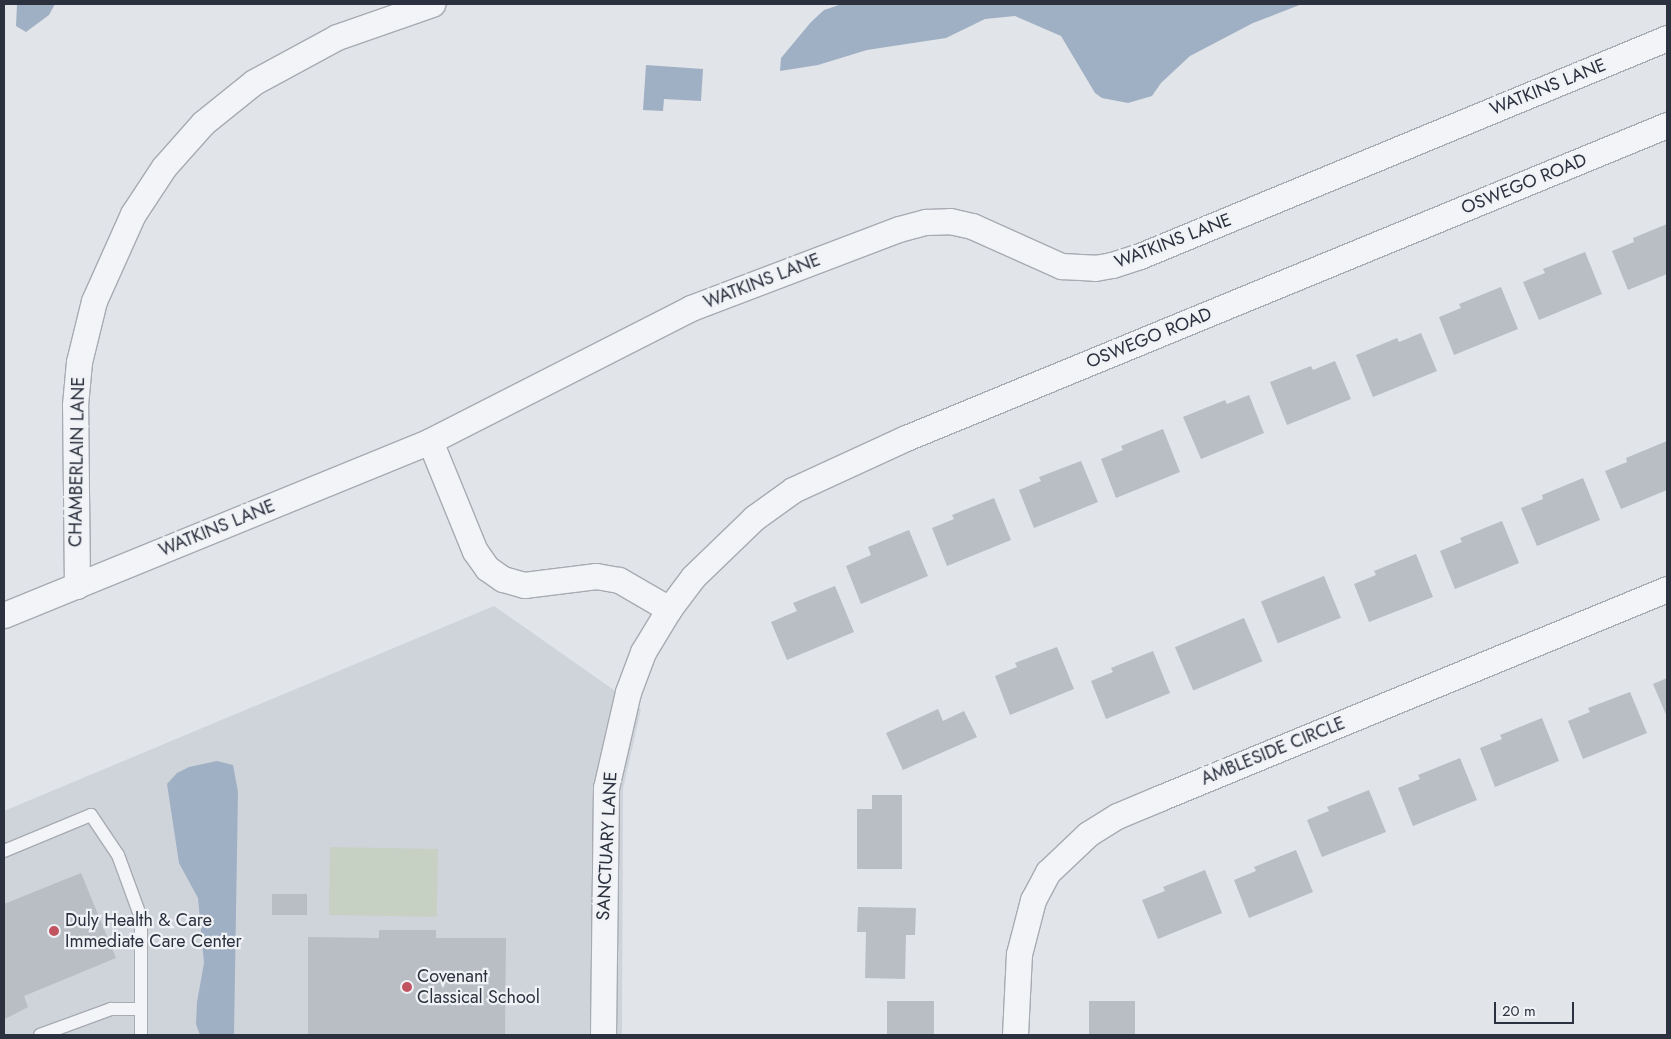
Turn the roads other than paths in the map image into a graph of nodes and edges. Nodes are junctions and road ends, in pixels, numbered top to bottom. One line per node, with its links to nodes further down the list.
1 (432, 4): 5 (street, CHAMBERLAIN LANE)
2 (1667, 38): 4 (street, WATKINS LANE)
3 (1667, 125): 7 (street, OSWEGO ROAD)
4 (430, 441): 5 (street, WATKINS LANE); 7 (street)
5 (76, 586): 8 (street, WATKINS LANE)
6 (1667, 589): 14 (street, AMBLESIDE CIRCLE)
7 (669, 609): 13 (street, SANCTUARY LANE)
8 (4, 616)
9 (4, 851): 10 (lane)
10 (141, 1009): 11 (lane); 12 (lane)
11 (40, 1035)
12 (141, 1035)
13 (603, 1035)
14 (1015, 1035)

